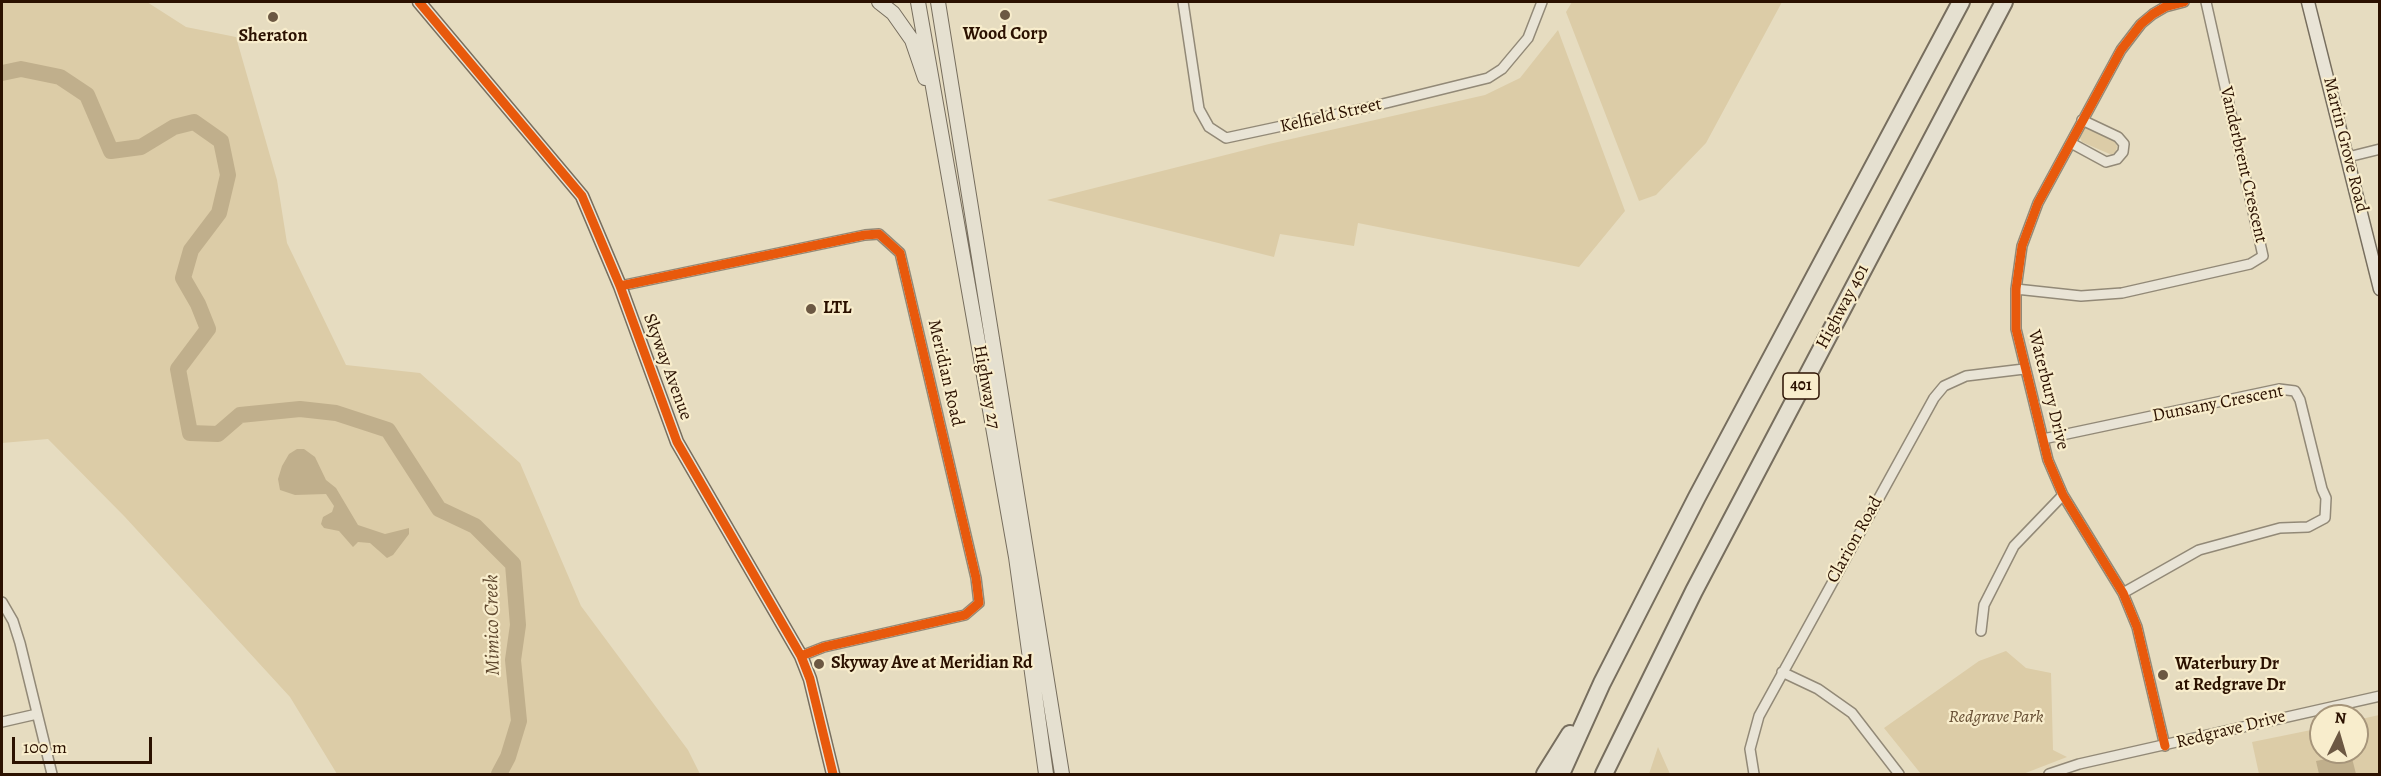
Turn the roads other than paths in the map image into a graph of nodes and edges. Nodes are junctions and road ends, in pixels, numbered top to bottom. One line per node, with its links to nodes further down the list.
1 (420, 2): 19 (street, Skyway Avenue)
2 (879, 2): 14 (main road)
3 (918, 2): 14 (main road, Highway 27)
4 (938, 2): 38 (main road, Highway 27)
5 (1184, 2): 6 (street, Kelfield Street)
6 (1542, 2)
7 (1954, 2): 13 (highway)
8 (1960, 2): 13 (highway, 401)
9 (2004, 2): 41 (highway, Highway 401 / 401)
10 (2184, 2): 15 (street, Waterbury Drive)
11 (2206, 2): 20 (street, Vanderbrent Crescent)
12 (2308, 2): 18 (street, Martin Grove Road)
13 (1933, 54): 30 (highway, 401)
14 (936, 102): 37 (main road, Highway 27)
15 (2082, 120): 16 (street, Waterbury Drive); 16 (street)
16 (2071, 143): 20 (street, Waterbury Drive)
17 (2379, 149): 18 (street)
18 (2348, 157): 21 (street, Martin Grove Road)
19 (620, 286): 28 (street, Skyway Avenue); 28 (street, Meridian Road)
20 (2016, 289): 22 (street, Waterbury Drive)
21 (2379, 289)
22 (2024, 369): 23 (street, Waterbury Drive); 29 (street, Clarion Road)
23 (2043, 440): 24 (street, Waterbury Drive); 25 (street, Dunsany Crescent)
24 (2063, 495): 25 (street, Waterbury Drive); 27 (street)
25 (2123, 593): 34 (street, Waterbury Drive)
26 (2, 602): 32 (street)
27 (1981, 631)
28 (801, 656): 36 (street, Skyway Avenue)
29 (1782, 672): 42 (street, Clarion Road); 43 (street)
30 (1602, 683): 39 (highway); 40 (highway, 401)
31 (2379, 696): 34 (street, Redgrave Drive)
32 (37, 714): 33 (street); 35 (street)
33 (2, 722)
34 (2165, 746): 44 (street, Redgrave Drive)
35 (52, 774)
36 (833, 774)
37 (1046, 774)
38 (1062, 774)
39 (1545, 774)
40 (1561, 774)
41 (1604, 774)
42 (1754, 774)
43 (1899, 774)
44 (2049, 774)

